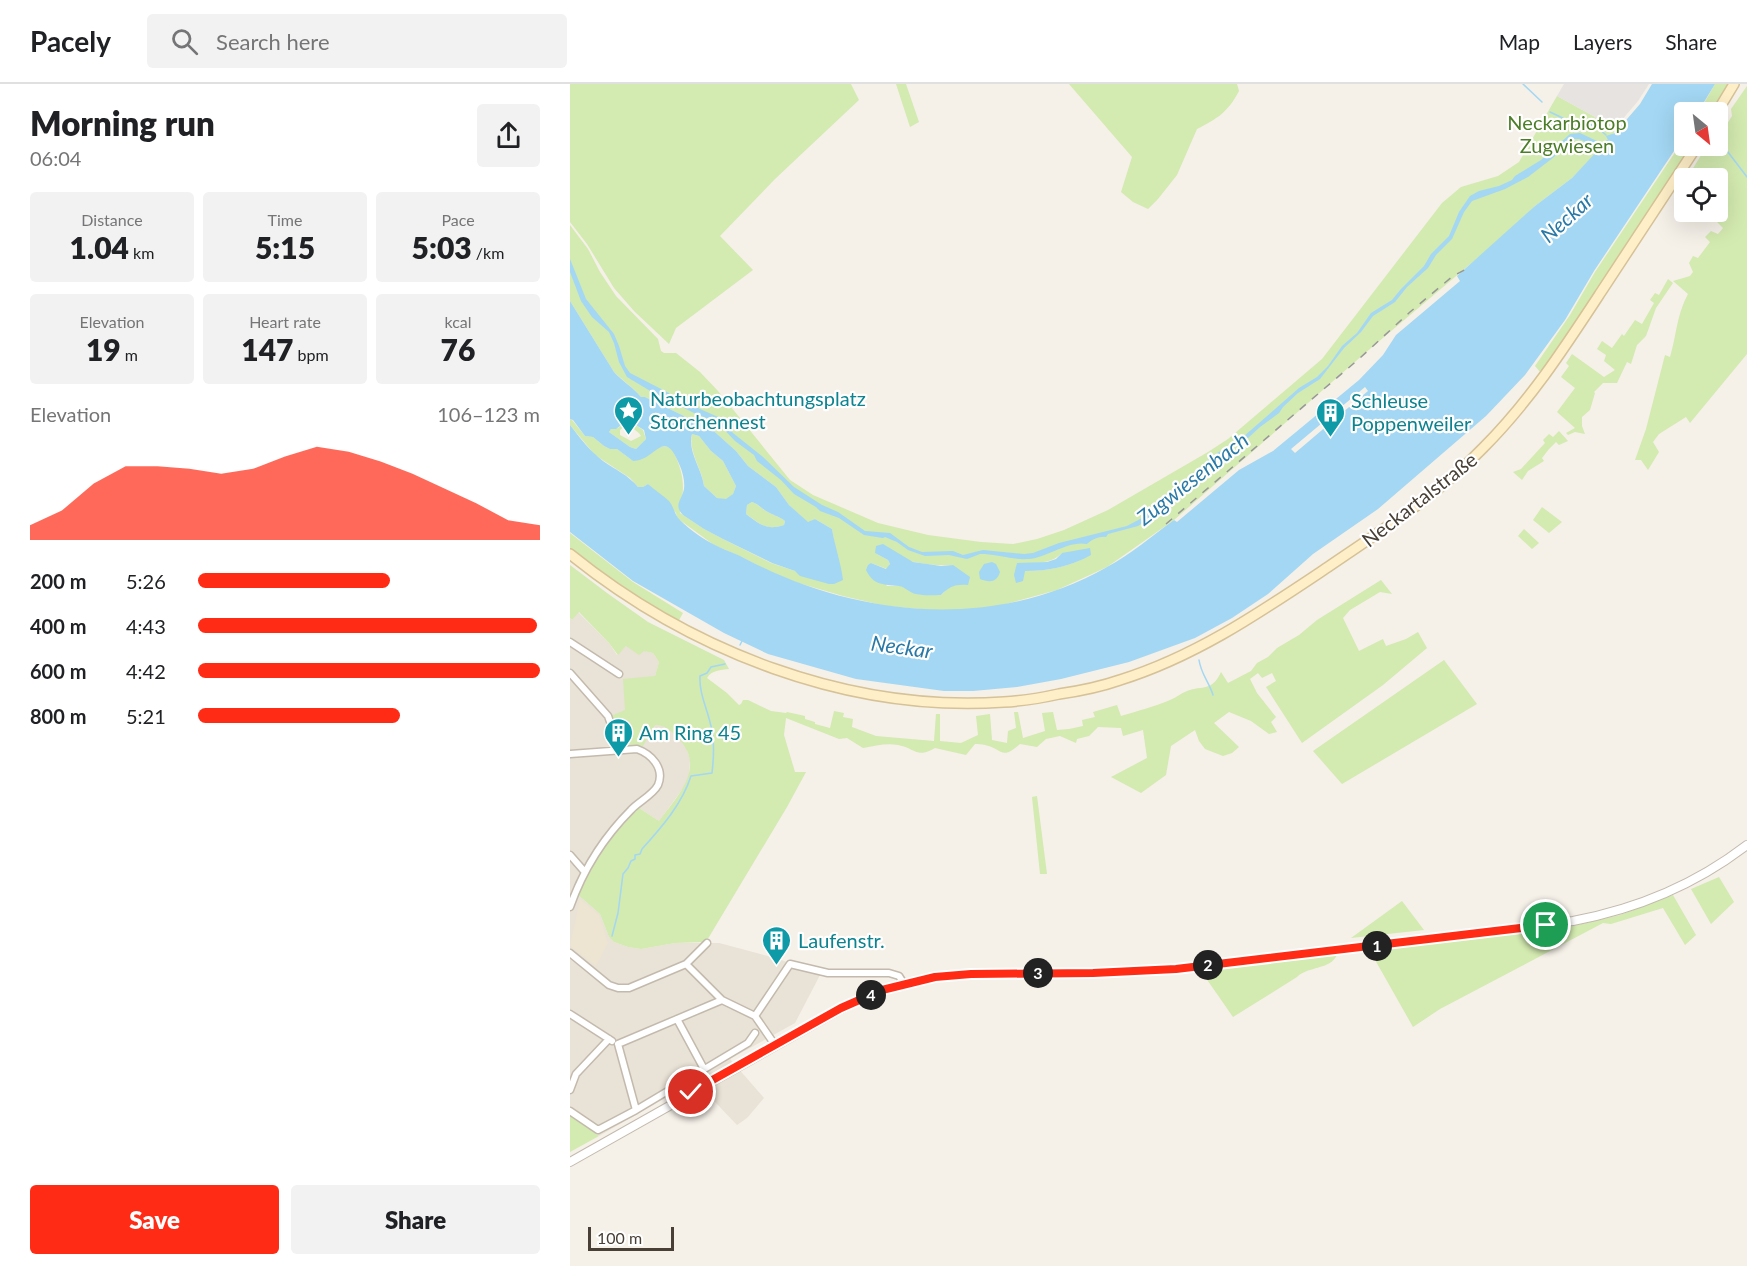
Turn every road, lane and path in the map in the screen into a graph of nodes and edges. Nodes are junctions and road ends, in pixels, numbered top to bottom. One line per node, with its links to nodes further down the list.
1 (1734, 84): 2 (main road)
2 (1723, 102)
3 (1690, 156): 4 (main road, Neckartalstraße)
4 (570, 554)
5 (570, 642): 7 (street)
6 (570, 673): 8 (street)
7 (619, 674)
8 (620, 750): 9 (street); 12 (street)
9 (570, 754)
10 (1747, 845): 17 (street)
11 (570, 855): 12 (street)
12 (584, 871): 13 (street)
13 (570, 907)
14 (707, 943): 16 (street)
15 (570, 952): 16 (street)
16 (686, 964): 18 (street)
17 (904, 984): 20 (street); 25 (street)
18 (722, 1000): 20 (street); 21 (street)
19 (570, 1014): 23 (street)
20 (755, 1016): 25 (street)
21 (677, 1019): 24 (street); 26 (street)
22 (755, 1033): 26 (street)
23 (609, 1039): 24 (street); 27 (street)
24 (618, 1044): 28 (street)
25 (775, 1045): 30 (street)
26 (704, 1069): 28 (street)
27 (570, 1090)
28 (636, 1110): 29 (street)
29 (570, 1111)
30 (570, 1162)

